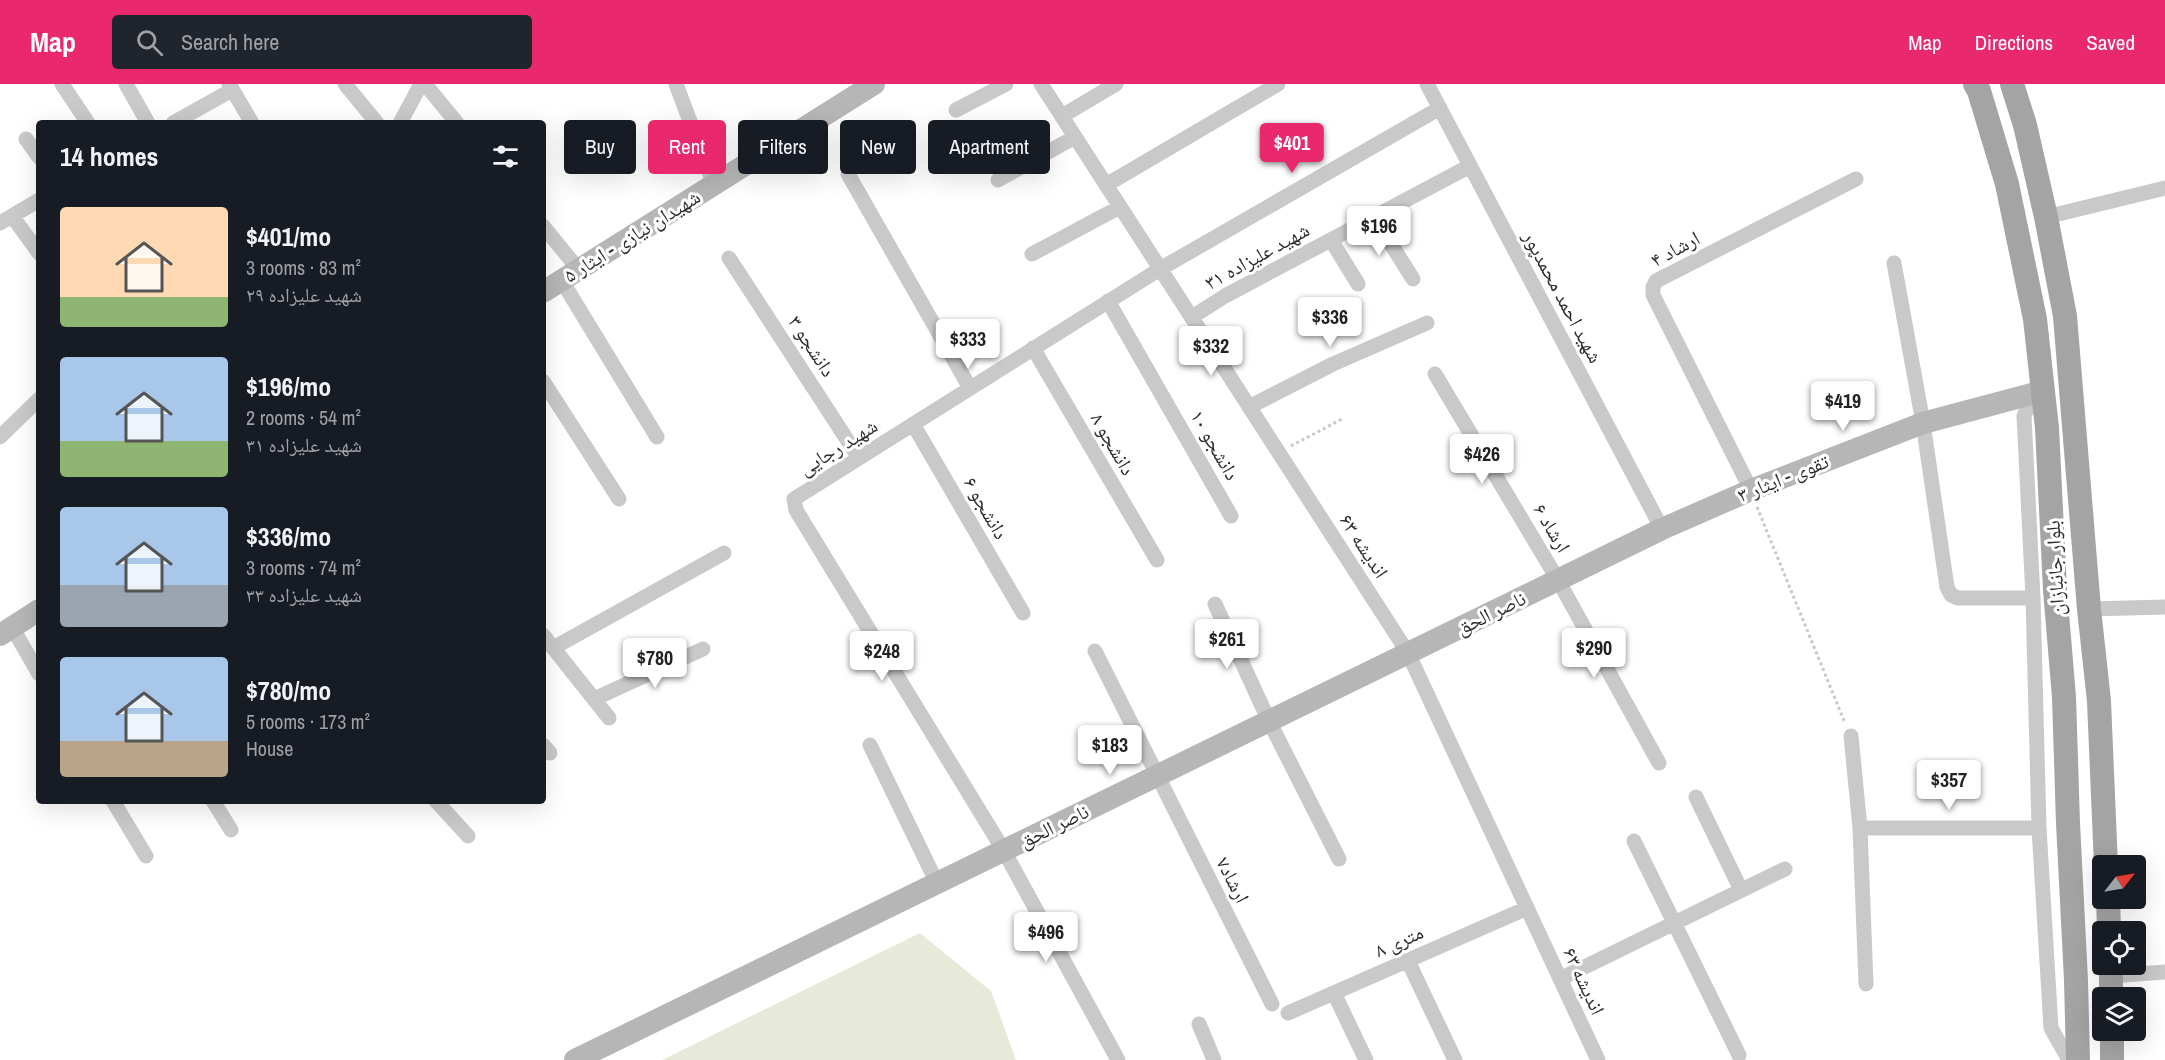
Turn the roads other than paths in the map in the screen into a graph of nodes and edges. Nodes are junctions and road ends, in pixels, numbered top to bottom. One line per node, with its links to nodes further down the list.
1 (62, 84): 18 (street)
2 (126, 84): 19 (street)
3 (345, 84): 22 (street)
4 (423, 84): 23 (street); 24 (street)
5 (676, 84): 32 (street)
6 (874, 84): 32 (street, شهیدان نیازی - ایثار ۵)
7 (1006, 84): 16 (street)
8 (1041, 84): 17 (street, اندیشه ۶۳)
9 (1116, 84): 17 (street)
10 (1278, 84): 33 (street)
11 (1427, 84): 15 (street, شهید احمد محمدپور)
12 (1975, 84): 57 (main road, بلوار جانبازان)
13 (2015, 85): 38 (main road, بلوار جانبازان)
14 (231, 87): 20 (street); 21 (street)
15 (1440, 108): 28 (street, شهید احمد محمدپور); 46 (street, شهید رجایی)
16 (956, 110)
17 (1062, 116): 25 (street, اندیشه ۶۳)
18 (86, 120)
19 (146, 120)
20 (178, 120)
21 (250, 120)
22 (375, 120)
23 (402, 120)
24 (454, 120)
25 (1075, 137): 31 (street); 33 (street, اندیشه ۶۳)
26 (26, 139): 27 (street)
27 (36, 154)
28 (1470, 165): 37 (street, شهید علیزاده ۳۱); 68 (street, شهید احمد محمدپور)
29 (848, 174): 56 (street)
30 (1856, 179): 65 (street, ارشاد ۴)
31 (998, 180)
32 (714, 185): 48 (street, شهیدان نیازی - ایثار ۵)
33 (1106, 185): 36 (street, اندیشه ۶۳)
34 (2165, 188): 38 (street)
35 (36, 202): 39 (street)
36 (1120, 207): 43 (street); 46 (street, اندیشه ۶۳)
37 (1374, 217): 41 (street, شهید علیزاده ۳۱); 47 (street)
38 (2046, 217): 75 (main road, بلوار جانبازان)
39 (6, 220): 42 (street)
40 (546, 235): 48 (street)
41 (1331, 240): 49 (street); 51 (street, شهید علیزاده ۳۱)
42 (36, 250)
43 (1032, 254)
44 (729, 258): 64 (street, دانشجو ۳)
45 (1894, 263): 60 (street)
46 (1160, 268): 50 (street, شهید رجایی); 51 (street, اندیشه ۶۳)
47 (1413, 279)
48 (561, 281): 62 (street)
49 (1358, 284)
50 (1108, 301): 53 (street, شهید رجایی); 67 (street, دانشجو ۱۰)
51 (1192, 317): 59 (street, اندیشه ۶۳)
52 (1426, 323): 59 (street)
53 (1033, 348): 56 (street, شهید رجایی); 70 (street, دانشجو ۸)
54 (1435, 374): 71 (street, ارشاد ۶)
55 (546, 386): 66 (street)
56 (970, 388): 61 (street, شهید رجایی)
57 (2043, 391): 60 (street, تقوی - ایثار ۳); 72 (street); 85 (main road, بلوار جانبازان)
58 (36, 402): 63 (street)
59 (1249, 407): 83 (street, اندیشه ۶۳)
60 (1923, 423): 65 (street, تقوی - ایثار ۳); 72 (street)
61 (913, 424): 64 (street, شهید رجایی); 77 (street, دانشجو ۶)
62 (657, 437)
63 (0, 438)
64 (859, 458): 105 (street, شهید رجایی)
65 (1751, 490): 68 (street, تقوی - ایثار ۳)
66 (619, 499)
67 (1231, 516)
68 (1662, 529): 71 (street, ناصر الحق)
69 (724, 552): 80 (street)
70 (1157, 560)
71 (1558, 580): 83 (street, ناصر الحق); 92 (street, ارشاد ۶)
72 (2033, 598): 101 (street)
73 (1215, 604): 89 (street)
74 (2165, 607): 75 (street)
75 (2089, 609): 87 (main road, بلوار جانبازان)
76 (36, 612): 78 (street)
77 (1023, 613)
78 (6, 631): 84 (street)
79 (546, 639): 80 (street)
80 (553, 648): 86 (street)
81 (703, 649): 86 (street)
82 (1095, 651): 95 (street, ارشاد۷)
83 (1408, 653): 89 (street, ناصر الحق); 112 (street, اندیشه ۶۳)
84 (36, 670)
85 (2064, 697): 87 (main road); 93 (main road, بلوار جانبازان)
86 (594, 699): 88 (street)
87 (2099, 701): 94 (main road, بلوار جانبازان)
88 (609, 718)
89 (1269, 721): 95 (street, ناصر الحق); 108 (street)
90 (1851, 736): 100 (street)
91 (870, 745): 110 (street)
92 (1659, 763)
93 (2066, 764): 94 (main road); 131 (main road, بلوار جانبازان)
94 (2102, 767): 106 (main road, بلوار جانبازان)
95 (1157, 776): 105 (street, ناصر الحق); 120 (street, ارشاد۷)
96 (1696, 797): 111 (street)
97 (115, 804): 107 (street)
98 (215, 804): 102 (street)
99 (439, 804): 103 (street)
100 (1860, 828): 101 (street); 118 (street)
101 (2039, 828): 130 (street)
102 (231, 830)
103 (468, 836)
104 (1635, 841): 113 (street)
105 (1004, 851): 110 (street, ناصر الحق); 125 (street)
106 (2106, 855)
107 (146, 856)
108 (1339, 859)
109 (1785, 869): 111 (street)
110 (937, 883): 124 (street, ناصر الحق)
111 (1742, 890): 113 (street)
112 (1527, 908): 114 (street, ۸ متری); 116 (street, اندیشه ۶۳)
113 (1675, 923): 116 (street); 123 (street)
114 (1408, 961): 119 (street, ۸ متری); 128 (street)
115 (2165, 972): 117 (street)
116 (1560, 979): 129 (street, اندیشه ۶۳)
117 (2111, 979)
118 (1866, 984)
119 (1334, 993): 121 (street, ۸ متری); 127 (street)
120 (1272, 1004)
121 (1288, 1013)
122 (1199, 1024): 126 (street)
123 (1739, 1055)
124 (575, 1060)
125 (1118, 1060)
126 (1214, 1060)
127 (1366, 1060)
128 (1455, 1060)
129 (1598, 1060)
130 (2069, 1060)
131 (2078, 1060)

